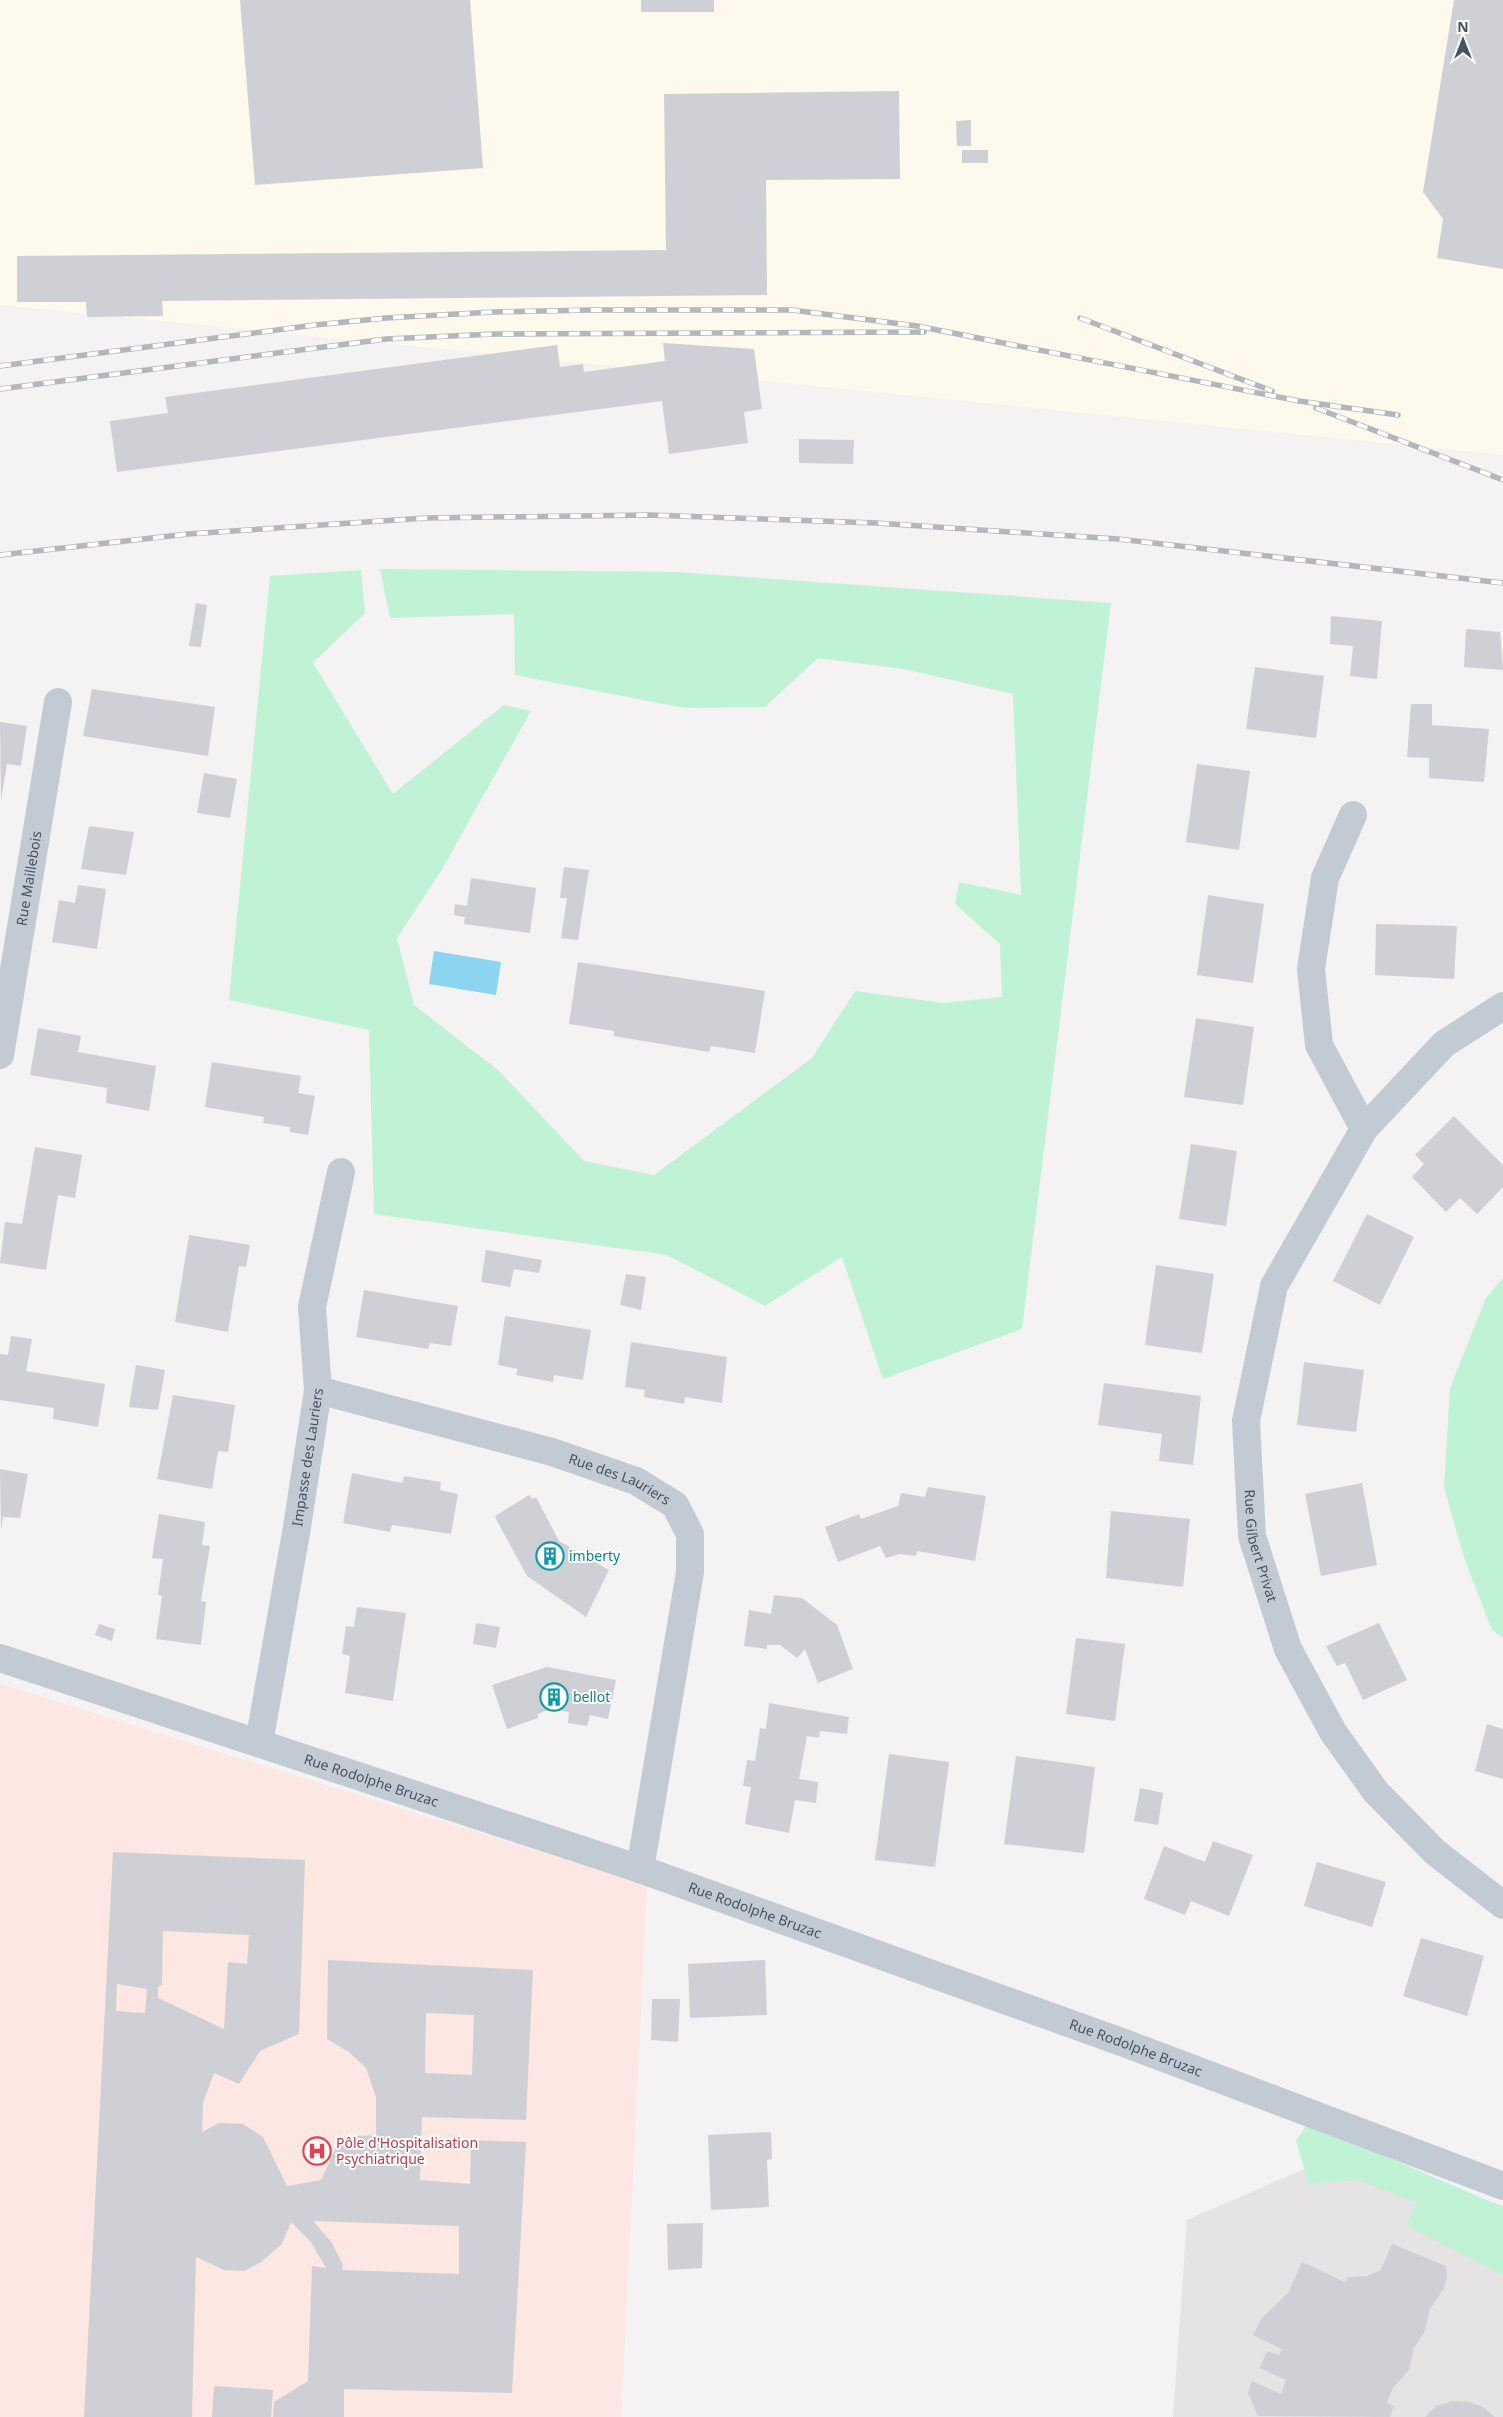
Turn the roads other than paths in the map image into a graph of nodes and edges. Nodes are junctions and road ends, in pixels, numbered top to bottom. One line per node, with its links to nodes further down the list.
1 (58, 702): 4 (street, Rue Maillebois)
2 (1353, 815): 5 (street)
3 (1503, 1006): 5 (street, Rue Gilbert Privat)
4 (0, 1055)
5 (1364, 1129): 11 (street, Rue Gilbert Privat)
6 (341, 1172): 7 (street, Impasse des Lauriers)
7 (318, 1390): 9 (street, Impasse des Lauriers); 10 (street, Rue des Lauriers)
8 (0, 1658): 9 (street, Rue Rodolphe Bruzac)
9 (259, 1743): 10 (street, Rue Rodolphe Bruzac)
10 (640, 1869): 12 (street, Rue Rodolphe Bruzac)
11 (1503, 1905)
12 (1503, 2186)

